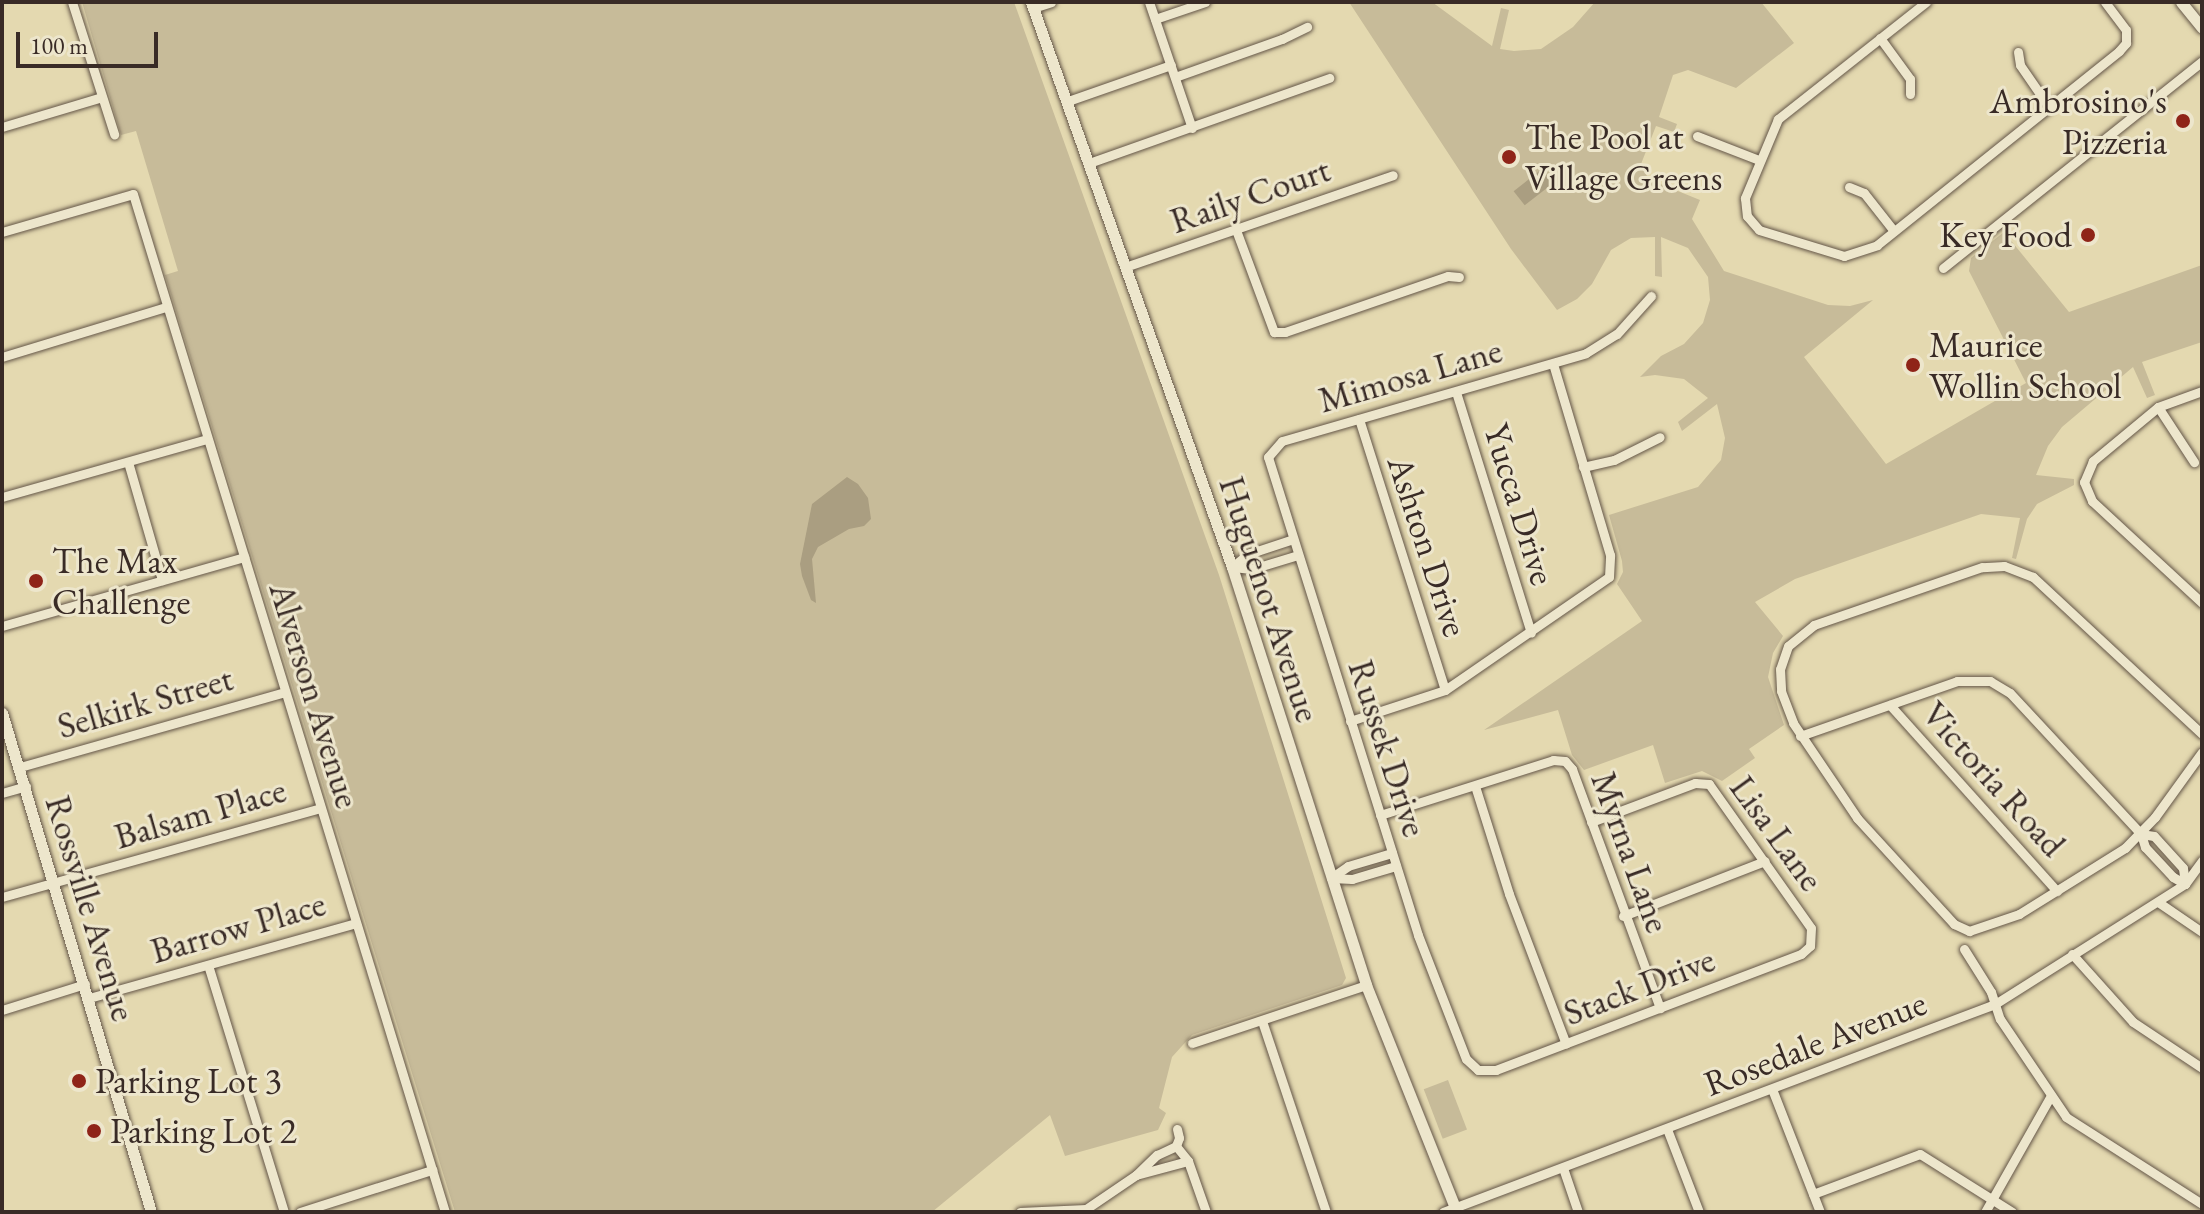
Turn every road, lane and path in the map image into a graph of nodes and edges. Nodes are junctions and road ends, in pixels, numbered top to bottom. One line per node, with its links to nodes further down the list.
1 (72, 2): 19 (street)
2 (1051, 2): 8 (street)
3 (1149, 2): 9 (street)
4 (1205, 2): 9 (street)
5 (1926, 2): 12 (street)
6 (2105, 2): 21 (street)
7 (2181, 2): 11 (street)
8 (1032, 5): 20 (street, Huguenot Avenue)
9 (1155, 19): 15 (street)
10 (1307, 27): 16 (street)
11 (2202, 28)
12 (1880, 38): 18 (street); 26 (street)
13 (2018, 52): 21 (street)
14 (2202, 61): 34 (street)
15 (1171, 65): 16 (street); 20 (street)
16 (1175, 77): 23 (street)
17 (1329, 78): 23 (street)
18 (1910, 94)
19 (102, 97): 22 (street); 24 (street)
20 (1068, 101): 27 (street, Huguenot Avenue)
21 (2049, 107): 31 (street)
22 (2, 127)
23 (1192, 128): 27 (street)
24 (114, 134)
25 (1697, 136): 26 (street)
26 (1759, 160): 31 (street)
27 (1089, 163): 33 (street, Huguenot Avenue)
28 (1393, 175): 30 (street, Raily Court)
29 (1849, 187): 31 (street)
30 (1236, 230): 33 (street, Raily Court); 35 (street)
31 (1894, 231)
32 (2, 232): 37 (street, Alverson Avenue)
33 (1125, 267): 54 (street, Huguenot Avenue)
34 (1943, 268)
35 (1459, 277)
36 (1651, 296): 39 (street, Mimosa Lane)
37 (166, 307): 38 (street); 45 (street, Alverson Avenue)
38 (2, 357)
39 (1553, 364): 41 (street, Mimosa Lane); 49 (street)
40 (2202, 391): 42 (street)
41 (1456, 392): 43 (street, Mimosa Lane); 58 (street, Yucca Drive)
42 (2158, 407): 48 (street); 56 (street)
43 (1359, 419): 46 (street, Mimosa Lane); 59 (street, Ashton Drive)
44 (1660, 437): 49 (street)
45 (207, 439): 47 (street); 53 (street, Alverson Avenue)
46 (1282, 441): 51 (street, Russek Drive)
47 (128, 462): 50 (street); 55 (street)
48 (2194, 462)
49 (1583, 467): 58 (street)
50 (2, 497)
51 (1293, 539): 52 (street, Russek Drive); 54 (street)
52 (1298, 555): 54 (street); 63 (street, Russek Drive)
53 (244, 557): 55 (street); 60 (street, Alverson Avenue)
54 (1232, 567): 79 (street, Huguenot Avenue)
55 (162, 580): 57 (street)
56 (2202, 603)
57 (2, 626)
58 (1531, 633): 59 (street)
59 (1445, 690): 63 (street)
60 (285, 692): 67 (street, Selkirk Street); 71 (street, Alverson Avenue)
61 (1890, 705): 65 (street); 74 (street); 82 (street, Victoria Road)
62 (2, 713): 67 (street, Rossville Avenue)
63 (1350, 721): 72 (street, Russek Drive)
64 (2202, 734): 65 (street)
65 (1800, 736): 82 (street)
66 (2202, 752): 74 (street)
67 (20, 767): 68 (street, Rossville Avenue)
68 (26, 786): 70 (street); 80 (street, Rossville Avenue)
69 (1475, 786): 72 (street); 73 (street, Myrna Lane); 100 (street)
70 (2, 793)
71 (320, 808): 80 (street, Balsam Place); 86 (street, Alverson Avenue)
72 (1380, 815): 75 (street, Russek Drive)
73 (1591, 822): 76 (street, Lisa Lane); 85 (street, Myrna Lane)
74 (2141, 834): 81 (street); 82 (street)
75 (1392, 853): 78 (street, Russek Drive); 79 (street)
76 (1765, 861): 85 (street); 88 (street, Lisa Lane)
77 (2202, 861): 81 (street, Rosedale Avenue)
78 (1396, 866): 79 (street); 102 (street, Russek Drive)
79 (1331, 878): 93 (street, Huguenot Avenue)
80 (55, 882): 83 (street, Balsam Place); 92 (street, Rossville Avenue)
81 (2185, 884): 84 (street, Rosedale Avenue)
82 (2057, 891)
83 (2, 897)
84 (2158, 902): 87 (street); 90 (street, Rosedale Avenue)
85 (1623, 916): 96 (street, Myrna Lane)
86 (356, 923): 91 (street, Barrow Place); 110 (street, Alverson Avenue)
87 (2202, 932)
88 (1812, 939): 96 (street, Stack Drive)
89 (1964, 949): 95 (street)
90 (2072, 954): 95 (street, Rosedale Avenue); 101 (street)
91 (208, 965): 94 (street, Barrow Place); 118 (street)
92 (85, 984): 94 (street, Rossville Avenue); 97 (street)
93 (1366, 985): 98 (street); 115 (street, Huguenot Avenue)
94 (89, 998): 117 (street, Rossville Avenue)
95 (1995, 1004): 103 (street, Rosedale Avenue); 104 (street)
96 (1660, 1008): 100 (street, Stack Drive)
97 (2, 1010)
98 (1262, 1021): 99 (street); 123 (street)
99 (1192, 1043)
100 (1566, 1044): 102 (street, Stack Drive)
101 (2202, 1068)
102 (1478, 1070)
103 (1772, 1089): 106 (street, Rosedale Avenue); 112 (street)
104 (2050, 1097): 113 (street); 114 (street)
105 (1177, 1129): 107 (street)
106 (1667, 1129): 109 (street, Rosedale Avenue); 126 (street)
107 (1176, 1146): 108 (street); 111 (street)
108 (1188, 1161): 111 (street); 122 (street)
109 (1563, 1168): 115 (street, Rosedale Avenue); 125 (street)
110 (432, 1170): 119 (street); 120 (street, Alverson Avenue)
111 (1136, 1175): 116 (street)
112 (1813, 1194): 113 (street); 127 (street)
113 (1992, 1199): 128 (street); 129 (street)
114 (2202, 1204)
115 (1456, 1210): 124 (street, Rosedale Avenue)
116 (1086, 1211): 121 (street)
117 (151, 1212)
118 (284, 1212)
119 (300, 1212)
120 (445, 1212)
121 (1020, 1212)
122 (1206, 1212)
123 (1326, 1212)
124 (1443, 1212)
125 (1578, 1212)
126 (1699, 1212)
127 (1820, 1212)
128 (1985, 1212)
129 (2012, 1212)

